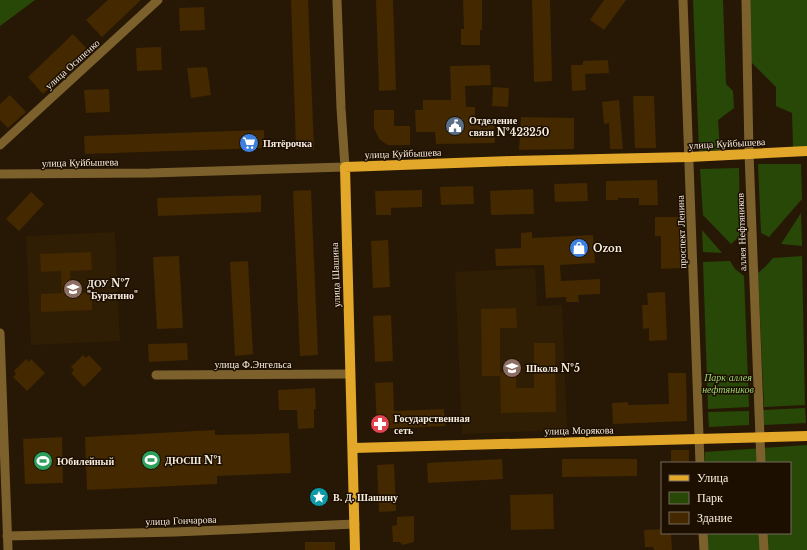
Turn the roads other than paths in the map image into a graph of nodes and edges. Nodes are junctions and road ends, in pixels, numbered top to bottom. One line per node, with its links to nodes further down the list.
1 (158, 0): 5 (street, улица Осипенко)
2 (337, 0): 9 (street, улица Шашина)
3 (683, 0): 8 (street, проспект Ленина)
4 (746, 0): 7 (street, аллея Нефтяников)
5 (0, 145)
6 (807, 152): 7 (main road, улица Куйбышева)
7 (749, 153): 8 (main road, улица Куйбышева); 15 (street, аллея Нефтяников)
8 (689, 157): 9 (main road, улица Куйбышева); 16 (street, проспект Ленина)
9 (344, 167): 10 (street, улица Куйбышева); 12 (main road, улица Шашина)
10 (0, 174)
11 (0, 333): 18 (street)
12 (350, 374): 13 (street, улица Ф.Энгельса); 17 (main road, улица Шашина)
13 (156, 375)
14 (807, 436): 15 (main road, улица Морякова)
15 (760, 437): 16 (main road, улица Морякова); 20 (street, аллея Нефтяников)
16 (700, 439): 17 (main road, улица Морякова); 19 (street, проспект Ленина)
17 (352, 448): 21 (main road, улица Шашина)
18 (2, 456): 24 (street)
19 (700, 462)
20 (761, 462)
21 (355, 524): 24 (street, улица Гончарова); 26 (main road, улица Шашина)
22 (703, 534): 27 (street)
23 (763, 534): 28 (street)
24 (7, 536): 25 (street)
25 (8, 550)
26 (356, 550)
27 (704, 550)
28 (764, 550)

